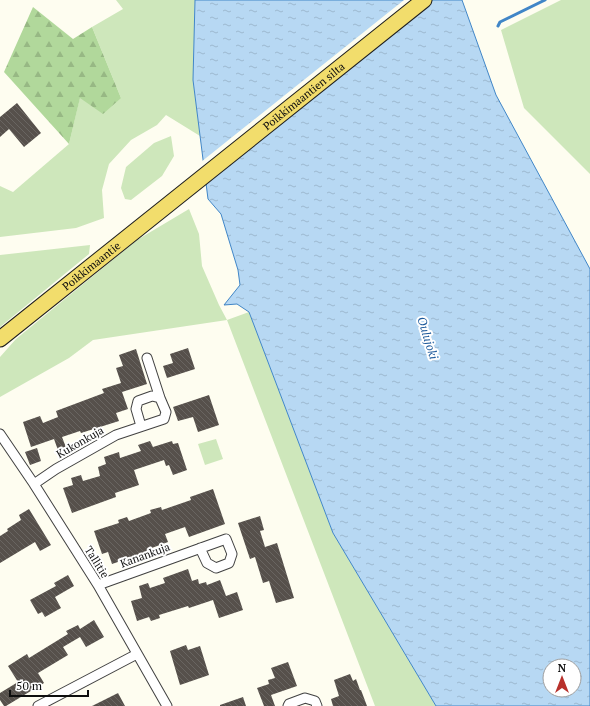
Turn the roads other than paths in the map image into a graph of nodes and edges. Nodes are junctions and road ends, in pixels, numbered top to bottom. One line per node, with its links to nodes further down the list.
1 (424, 0): 2 (main road, Poikkimaantien silta)
2 (183, 192): 3 (main road, Poikkimaantie)
3 (0, 339)
4 (147, 358): 5 (street)
5 (160, 398): 6 (street, Kukonkuja); 6 (street)
6 (141, 426): 8 (street, Kukonkuja)
7 (0, 434): 8 (street, Tallitie)
8 (34, 484): 10 (street, Tallitie)
9 (200, 548): 10 (street, Kanankuja)
10 (98, 585): 11 (street, Tallitie)
11 (137, 654): 12 (street); 13 (street, Tallitie)
12 (38, 706)
13 (167, 706)
14 (288, 706): 15 (street)
15 (317, 706)

